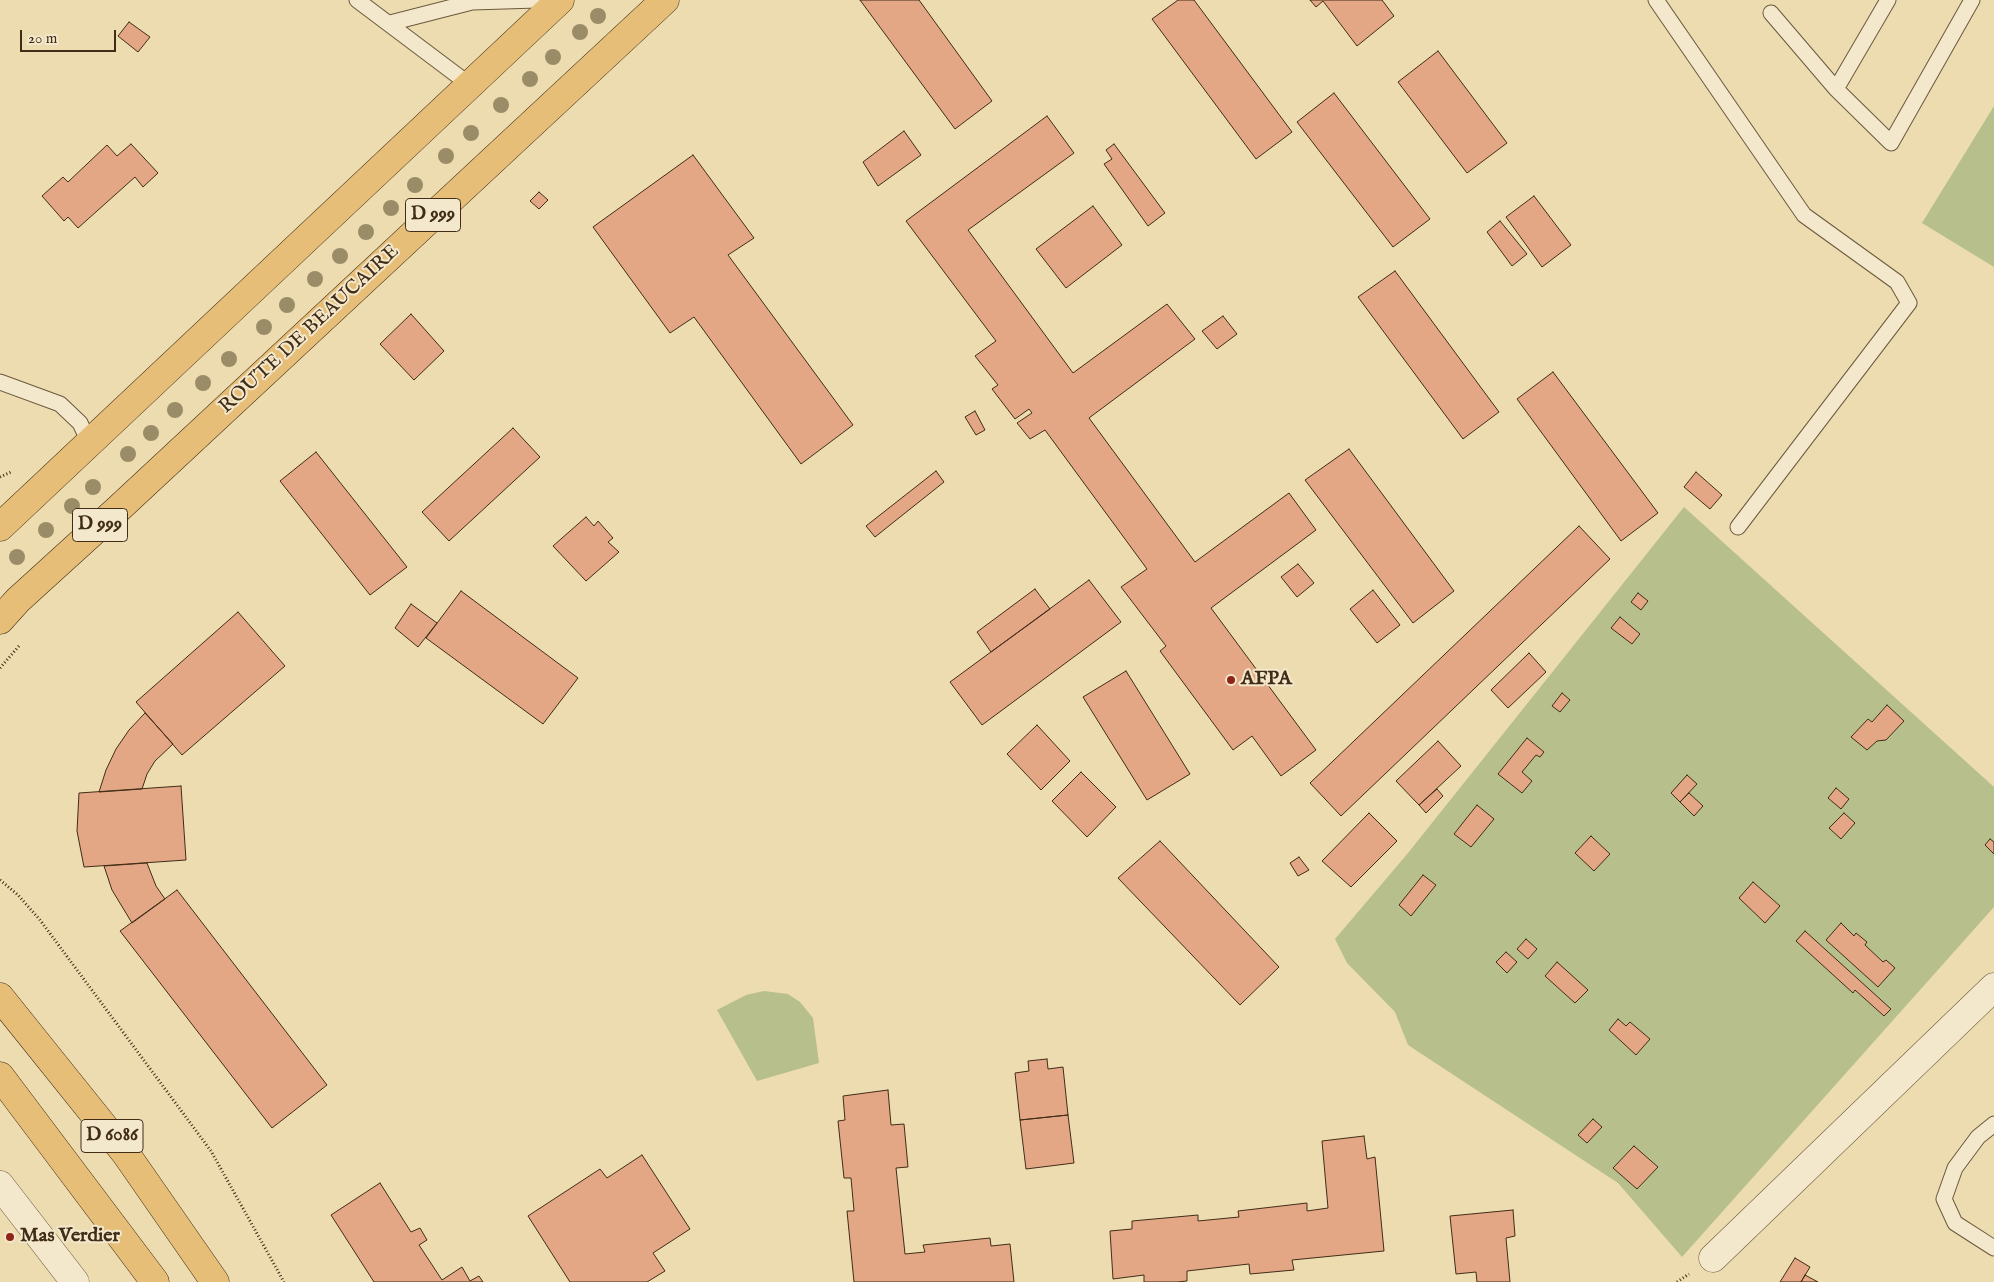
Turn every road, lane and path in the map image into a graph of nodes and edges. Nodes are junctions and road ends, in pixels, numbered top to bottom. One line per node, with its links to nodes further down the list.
1 (358, 0): 9 (lane)
2 (537, 0): 9 (lane)
3 (560, 0): 10 (main road)
4 (665, 0): 16 (main road, ROUTE DE BEAUCAIRE / D 999)
5 (1656, 0): 15 (lane)
6 (1888, 0): 11 (lane)
7 (1972, 0): 11 (lane)
8 (1771, 13): 11 (lane)
9 (390, 24): 10 (lane)
10 (470, 85): 13 (main road)
11 (1836, 89)
12 (0, 382): 13 (lane)
13 (90, 444): 14 (main road)
14 (0, 527)
15 (1738, 527)
16 (0, 620)
17 (0, 880): 28 (path)
18 (1994, 987): 24 (street)
19 (0, 997): 27 (main road, D 6086)
20 (0, 1076): 26 (main road, D 6086)
21 (1994, 1124): 23 (lane)
22 (0, 1184): 25 (street)
23 (1994, 1248)
24 (1713, 1258)
25 (75, 1282)
26 (155, 1282)
27 (215, 1282)
28 (284, 1282)

